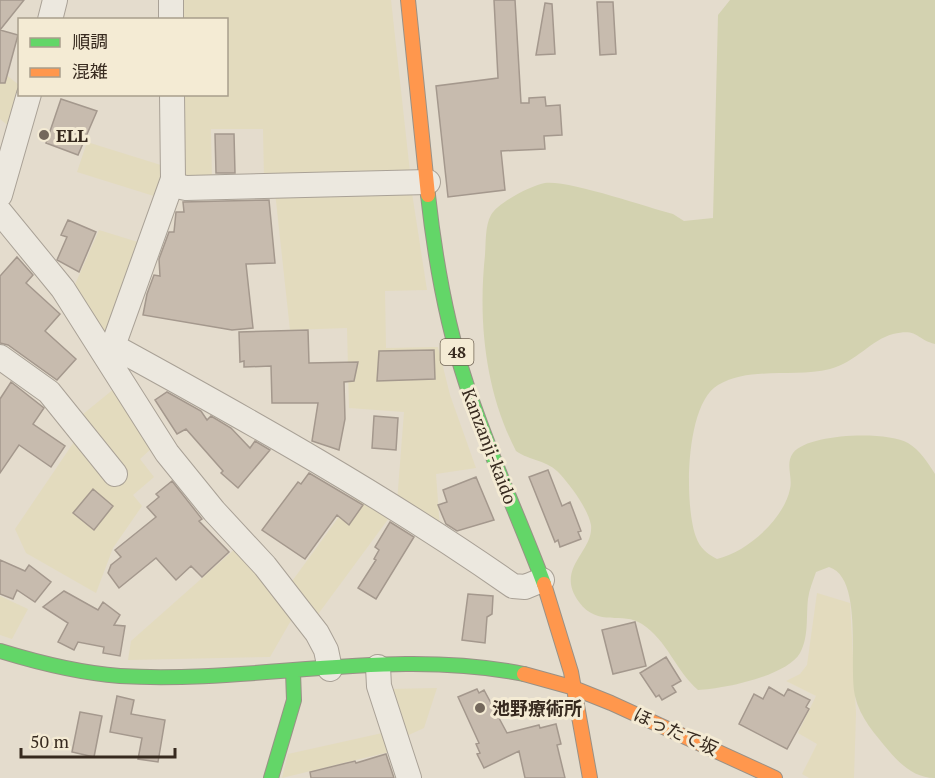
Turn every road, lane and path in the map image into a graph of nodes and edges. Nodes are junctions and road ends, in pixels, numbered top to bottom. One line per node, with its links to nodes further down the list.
1 (55, 0): 4 (street)
2 (171, 0): 5 (street)
3 (408, 0): 8 (street, Kanzanji-kaido / 48)
4 (50, 18)
5 (171, 18)
6 (28, 96): 10 (street)
7 (172, 96): 9 (street)
8 (428, 182): 9 (street); 15 (street, Kanzanji-kaido / 48)
9 (172, 185): 12 (street)
10 (0, 195)
11 (0, 212): 12 (street)
12 (110, 353): 15 (street); 18 (street)
13 (0, 357): 14 (street)
14 (115, 474)
15 (542, 580): 20 (street, Kanzanji-kaido / 48)
16 (0, 651): 19 (street, ほったて坂)
17 (378, 667): 18 (street, ほったて坂); 20 (street, ほったて坂); 22 (street)
18 (330, 669): 19 (street, ほったて坂)
19 (293, 672): 21 (street)
20 (576, 687): 23 (street, Kanzanji-kaido / 48); 24 (street, ほったて坂)
21 (271, 778)
22 (409, 778)
23 (590, 778)
24 (775, 778)

